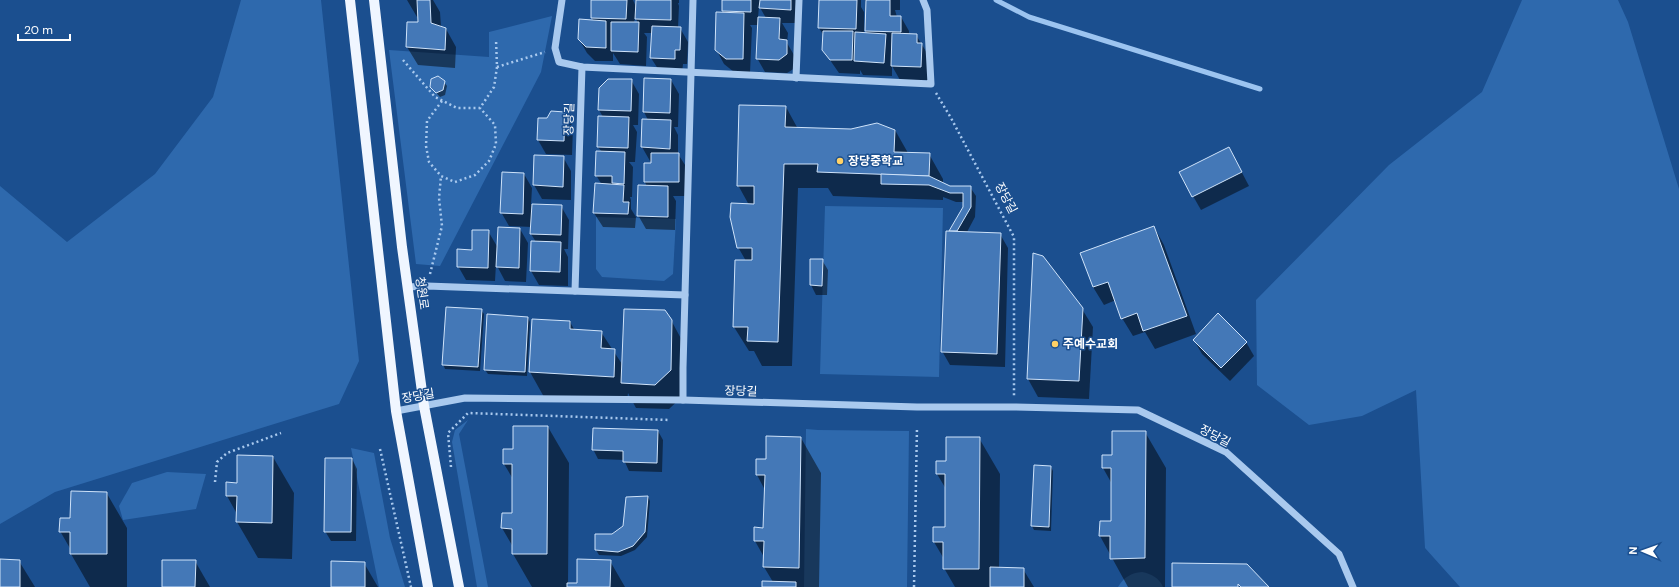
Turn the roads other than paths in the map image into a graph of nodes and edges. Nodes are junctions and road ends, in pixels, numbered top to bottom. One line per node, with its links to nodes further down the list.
1 (350, 0): 15 (main road)
2 (374, 0): 10 (main road, 청원로)
3 (562, 0): 7 (street)
4 (693, 0): 8 (street)
5 (798, 0): 9 (street)
6 (923, 0): 9 (street)
7 (582, 67): 8 (street); 11 (street, 장당길)
8 (691, 72): 9 (street); 12 (street)
9 (796, 78)
10 (408, 287): 11 (street); 14 (main road, 청원로)
11 (575, 291): 12 (street)
12 (685, 295): 13 (street)
13 (683, 400): 14 (street, 장당길); 18 (street, 장당길)
14 (424, 406): 15 (street, 장당길); 17 (main road, 청원로)
15 (396, 410): 16 (main road)
16 (428, 587)
17 (459, 587)
18 (1353, 587)

